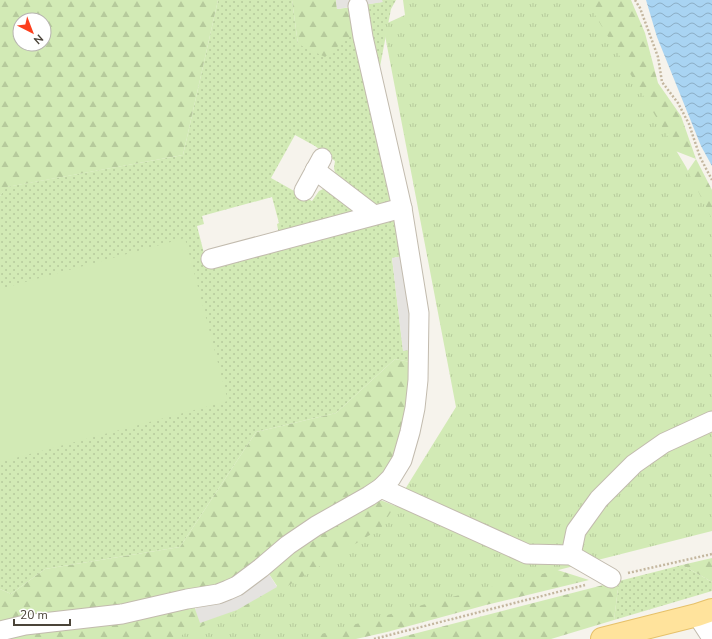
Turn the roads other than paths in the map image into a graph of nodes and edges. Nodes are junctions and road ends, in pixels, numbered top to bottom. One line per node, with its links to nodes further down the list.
1 (358, 6): 3 (street)
2 (304, 191): 4 (street)
3 (402, 208): 4 (street); 7 (street)
4 (374, 215): 5 (street)
5 (211, 259)
6 (712, 421): 8 (street)
7 (381, 488): 8 (street); 11 (street)
8 (571, 555): 9 (street)
9 (611, 578)
10 (704, 613): 12 (street); 13 (main road)
11 (0, 631)
12 (712, 638)
13 (602, 639)

